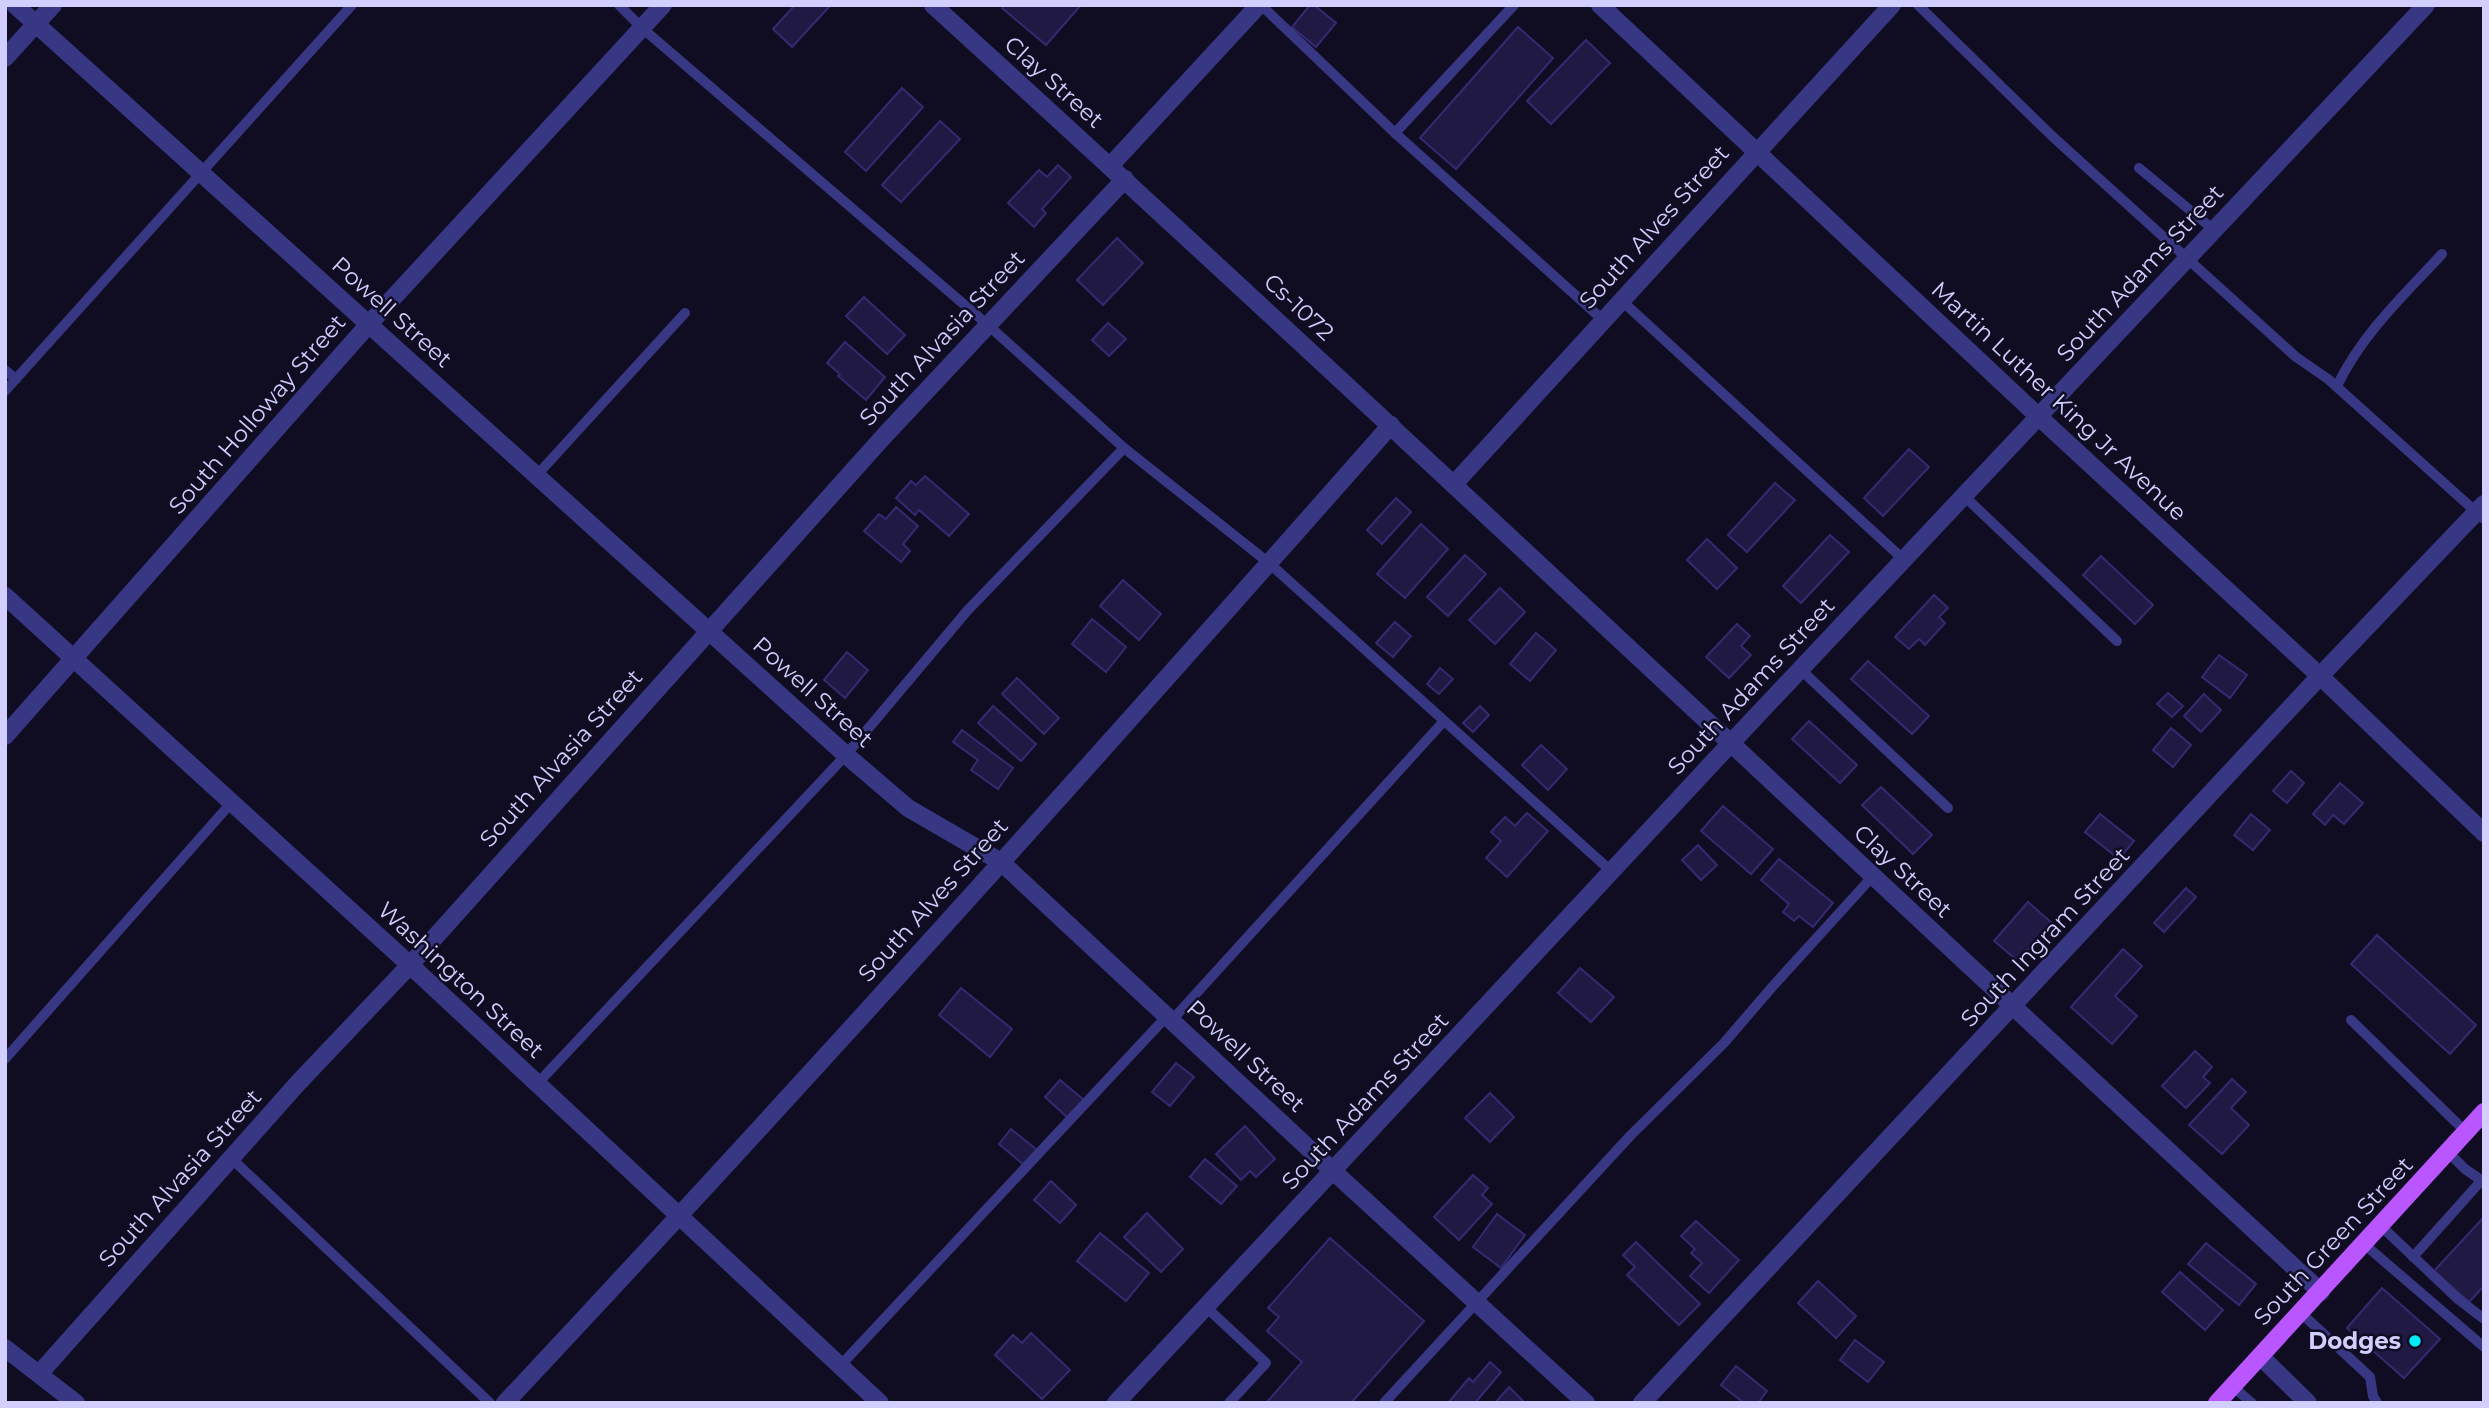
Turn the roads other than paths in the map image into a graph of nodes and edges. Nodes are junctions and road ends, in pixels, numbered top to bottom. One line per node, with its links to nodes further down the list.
1 (15, 5): 13 (street, Powell Street)
2 (53, 5): 13 (street)
3 (352, 5): 20 (lane)
4 (619, 5): 14 (lane)
5 (663, 5): 14 (street, South Holloway Street)
6 (933, 5): 18 (street, Clay Street)
7 (1260, 5): 16 (lane); 18 (street)
8 (1514, 5): 16 (lane)
9 (1600, 5): 17 (street, Martin Luther King Jr Avenue)
10 (1892, 5): 17 (street, South Alves Street)
11 (1918, 5): 24 (lane)
12 (2426, 5): 22 (street, South Adams Street)
13 (36, 24): 15 (street); 20 (street, Powell Street)
14 (642, 28): 28 (street, South Holloway Street); 29 (lane)
15 (5, 58)
16 (1395, 133): 27 (lane)
17 (1757, 150): 25 (street, South Alves Street); 34 (street, Martin Luther King Jr Avenue)
18 (1110, 166): 21 (street, Cs-1072)
19 (2139, 168): 22 (lane)
20 (202, 173): 28 (street, Powell Street); 31 (lane)
21 (1125, 179): 29 (street, South Alvasia Street); 35 (street, Cs-1072)
22 (2214, 230): 24 (street, South Adams Street)
23 (2442, 254): 32 (lane)
24 (2188, 257): 32 (lane); 34 (street, South Adams Street)
25 (1621, 300): 27 (street, South Alves Street); 41 (lane)
26 (685, 313): 37 (lane)
27 (1603, 320): 38 (street, South Alves Street)
28 (369, 324): 37 (street, Powell Street); 46 (street, South Holloway Street)
29 (988, 325): 36 (lane); 44 (street, South Alvasia Street)
30 (5, 370): 31 (lane)
31 (16, 379): 33 (lane)
32 (2337, 386): 40 (lane)
33 (5, 391)
34 (2038, 416): 39 (street, South Adams Street); 48 (street, Martin Luther King Jr Avenue)
35 (1391, 425): 38 (street, Cs-1072); 42 (street, South Alves Street)
36 (1124, 448): 42 (lane); 52 (lane)
37 (537, 475): 44 (street, Powell Street)
38 (1455, 483): 51 (street, Clay Street)
39 (1963, 495): 41 (street, South Adams Street); 45 (lane)
40 (2481, 512): 48 (street, South Ingram Street)
41 (1903, 559): 47 (street, South Adams Street)
42 (1269, 563): 49 (lane); 56 (street, South Alves Street)
43 (5, 596): 46 (street, Washington Street)
44 (708, 630): 52 (street, Powell Street); 59 (street, South Alvasia Street)
45 (2117, 641)
46 (75, 659): 50 (street, South Holloway Street); 53 (street, Washington Street)
47 (1800, 669): 51 (street, South Adams Street); 54 (lane)
48 (2320, 676): 55 (street, Martin Luther King Jr Avenue); 60 (street, South Ingram Street)
49 (1444, 721): 57 (lane); 61 (lane)
50 (5, 736)
51 (1731, 743): 57 (street, South Adams Street); 58 (street, Clay Street)
52 (846, 755): 56 (street, Powell Street); 64 (lane)
53 (232, 802): 59 (street, Washington Street); 63 (lane)
54 (1948, 808)
55 (2484, 833)
56 (1001, 862): 61 (street, Powell Street); 71 (street, South Alves Street)
57 (1611, 872): 69 (street, South Adams Street)
58 (1873, 876): 60 (street, Clay Street); 76 (lane)
59 (410, 965): 64 (street, Washington Street); 68 (street, South Alvasia Street)
60 (2012, 1007): 75 (street, Clay Street); 94 (street, South Ingram Street)
61 (1170, 1018): 69 (street, Powell Street); 83 (lane)
62 (2351, 1020): 66 (lane)
63 (5, 1059)
64 (537, 1084): 71 (street, Washington Street)
65 (2484, 1112): 66 (main road, South Green Street)
66 (2466, 1132): 67 (main road, South Green Street)
67 (2448, 1152): 70 (lane); 72 (main road, South Green Street)
68 (231, 1158): 84 (street, South Alvasia Street); 87 (lane)
69 (1333, 1171): 76 (street, Powell Street); 77 (street, South Adams Street)
70 (2482, 1182): 74 (lane)
71 (679, 1217): 83 (street, Washington Street); 88 (street, South Alves Street)
72 (2381, 1226): 73 (main road, South Green Street); 74 (lane)
73 (2364, 1244): 75 (main road, South Green Street); 81 (lane)
74 (2413, 1257): 79 (lane)
75 (2320, 1292): 78 (main road, South Green Street)
76 (1476, 1302): 92 (lane); 93 (street, Powell Street)
77 (1206, 1307): 90 (street, South Adams Street); 91 (lane)
78 (2301, 1313): 82 (main road, South Green Street); 98 (lane)
79 (2484, 1319)
80 (5, 1348): 84 (street)
81 (2484, 1348)
82 (2260, 1356): 85 (main road, South Green Street); 97 (street)
83 (841, 1366): 89 (street, Washington Street)
84 (39, 1374): 86 (street)
85 (2232, 1386): 95 (main road, South Green Street); 96 (lane)
86 (76, 1403)
87 (490, 1403)
88 (505, 1403)
89 (880, 1403)
90 (1116, 1403)
91 (1228, 1403)
92 (1384, 1403)
93 (1586, 1403)
94 (1642, 1403)
95 (2217, 1403)
96 (2252, 1403)
97 (2308, 1403)
98 (2376, 1403)

